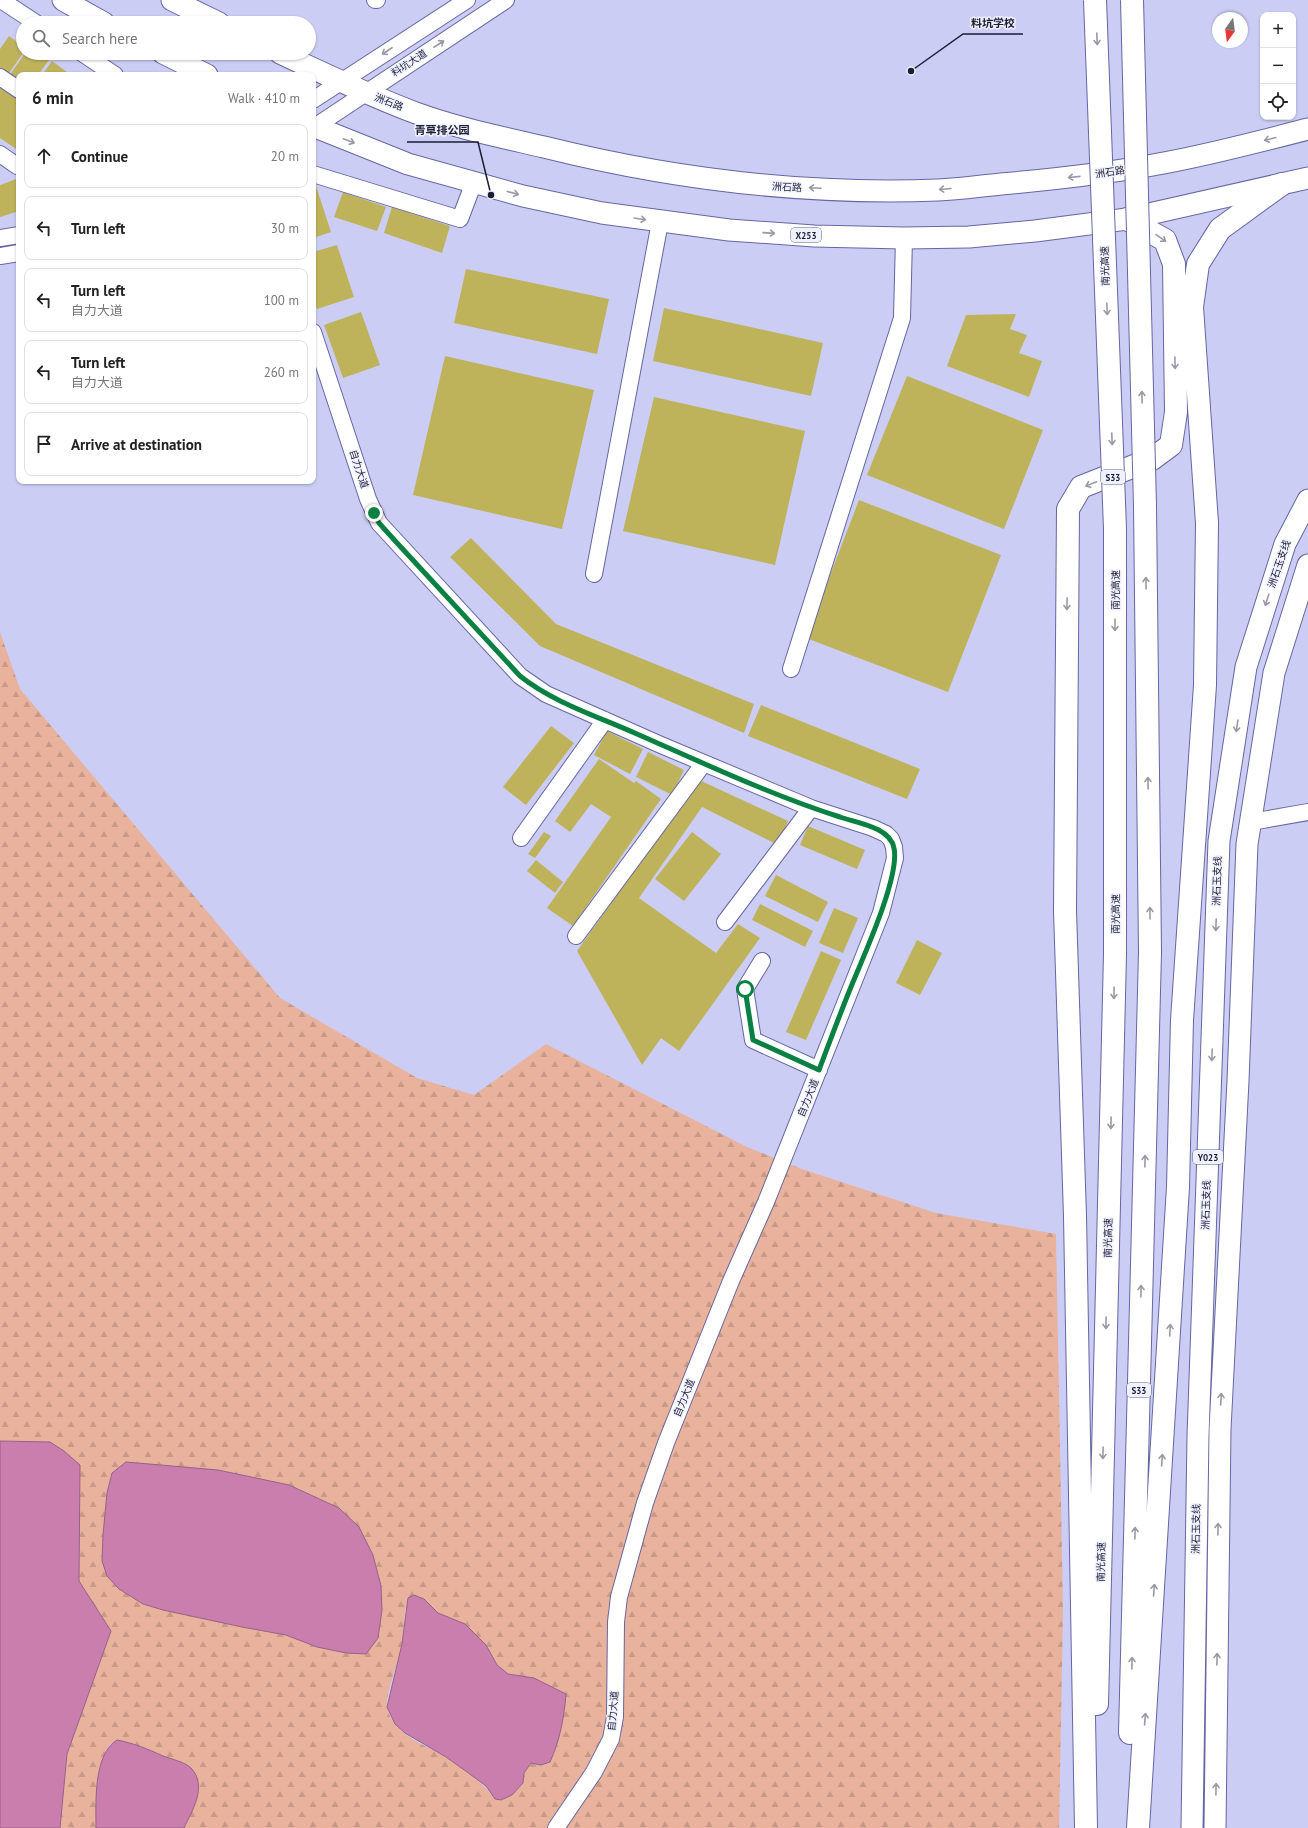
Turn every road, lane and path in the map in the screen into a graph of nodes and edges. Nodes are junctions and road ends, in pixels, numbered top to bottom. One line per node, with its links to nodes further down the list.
1 (1, 0): 8 (street)
2 (63, 0): 9 (main road)
3 (172, 0): 10 (main road)
4 (467, 0): 17 (street, one-way to 17)
5 (506, 0): 19 (street, 料坑大道, one-way to 5)
6 (1095, 0): 54 (highway, 南光高速 / S33, one-way to 54, bridge)
7 (1132, 0): 55 (highway, S33, one-way to 7, bridge)
8 (25, 16)
9 (92, 16)
10 (205, 16)
11 (92, 60): 14 (street)
12 (176, 60): 15 (main road)
13 (295, 60): 17 (main road, 洲石路)
14 (110, 72)
15 (199, 72)
16 (0, 77): 18 (street)
17 (340, 81): 19 (main road, 洲石路); 20 (street)
18 (16, 88)
19 (365, 92): 21 (street, 料坑大道); 23 (main road, 洲石路, one-way to 19)
20 (316, 98)
21 (316, 125)
22 (316, 128): 28 (main road, X253, one-way to 28)
23 (1308, 129)
24 (0, 154): 25 (street)
25 (16, 165)
26 (316, 175): 28 (street)
27 (1308, 178): 29 (main road, X253)
28 (474, 182): 31 (main road, X253, one-way to 31)
29 (1282, 184): 30 (main road, X253); 56 (highway, one-way to 29)
30 (1127, 219): 34 (main road, X253); 53 (highway, one-way to 53)
31 (660, 222): 34 (main road, X253, one-way to 34); 40 (street)
32 (16, 235): 33 (street)
33 (0, 238)
34 (904, 238): 41 (street)
35 (16, 253): 36 (street)
36 (0, 256)
37 (316, 341): 42 (street, 自力大道)
38 (1308, 500): 57 (main road, 洲石玉支线 / Y023, one-way to 57)
39 (1308, 565): 46 (main road, Y023)
40 (594, 574)
41 (791, 669)
42 (605, 720): 43 (street, 自力大道); 47 (street)
43 (704, 763): 44 (street, 自力大道); 49 (street)
44 (811, 808): 48 (street); 51 (street, 自力大道)
45 (1308, 812): 46 (street)
46 (1250, 822): 58 (main road, Y023, one-way to 46)
47 (521, 838)
48 (725, 922)
49 (576, 936)
50 (762, 961): 51 (street)
51 (819, 1070): 52 (street, 自力大道)
52 (556, 1828)
53 (1086, 1828)
54 (1094, 1828)
55 (1128, 1828)
56 (1138, 1828)
57 (1192, 1828)
58 (1215, 1828)

